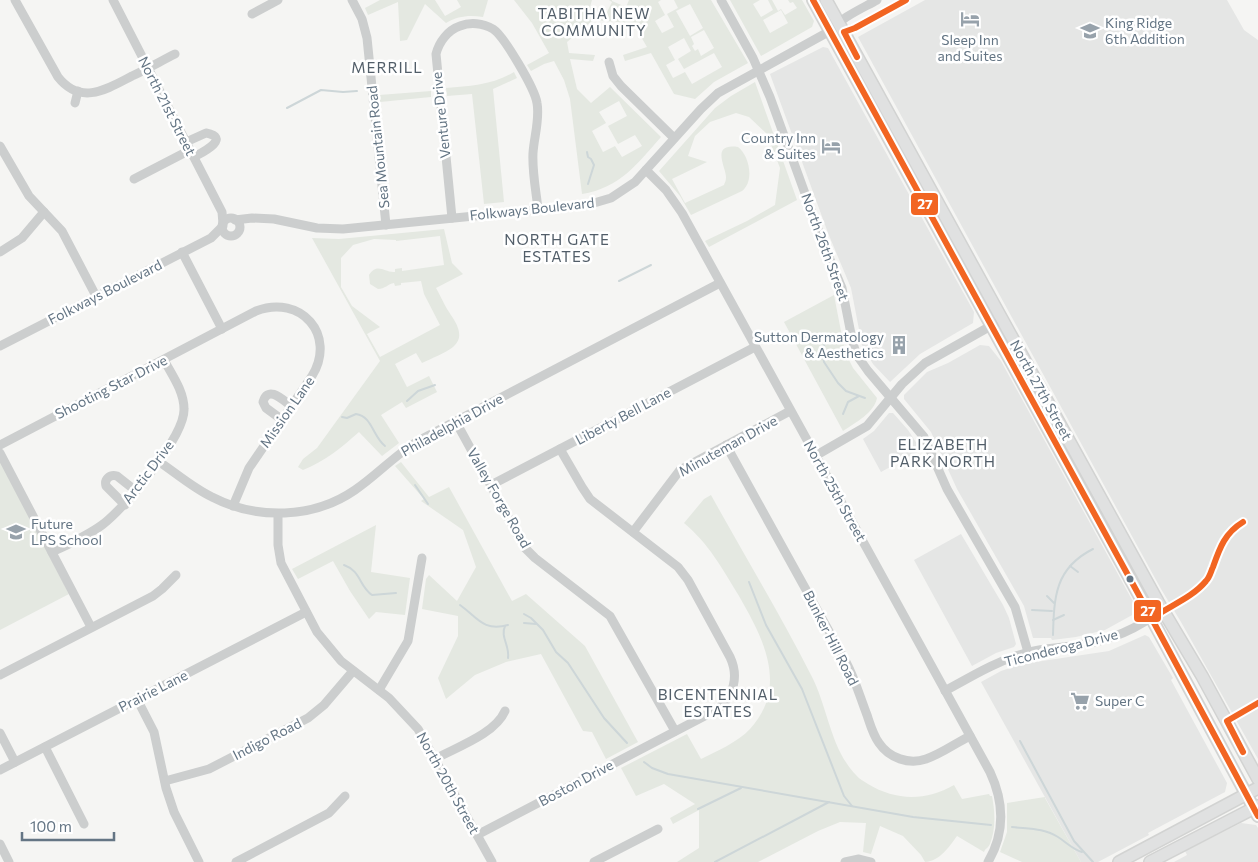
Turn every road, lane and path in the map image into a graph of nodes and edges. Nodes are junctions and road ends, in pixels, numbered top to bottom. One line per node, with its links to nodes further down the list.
1 (15, 0): 17 (street)
2 (113, 0): 15 (street, North 21st Street)
3 (278, 0): 10 (street)
4 (352, 0): 31 (street, Sea Mountain Road)
5 (721, 0): 16 (street, North 26th Street)
6 (813, 0): 12 (main road, North 27th Street)
7 (826, 0): 11 (main road, North 27th Street)
8 (877, 0): 11 (street)
9 (906, 0): 11 (street)
10 (252, 14)
11 (841, 27): 12 (street); 39 (main road, North 27th Street)
12 (830, 31): 16 (street, Folkways Boulevard); 40 (main road, North 27th Street)
13 (175, 54): 15 (street)
14 (609, 62): 19 (street)
15 (148, 68): 17 (street); 21 (street, North 21st Street)
16 (758, 69): 19 (street, Folkways Boulevard); 45 (street, North 26th Street)
17 (78, 91): 18 (street)
18 (75, 103)
19 (674, 138): 22 (street, Folkways Boulevard)
20 (0, 146): 25 (street)
21 (190, 150): 23 (street); 26 (street, North 21st Street)
22 (646, 170): 24 (street, Folkways Boulevard); 37 (street, North 25th Street)
23 (134, 179)
24 (538, 209): 28 (street, Folkways Boulevard); 28 (street, Venture Drive)
25 (44, 212): 35 (street); 38 (street)
26 (222, 212): 29 (street); 30 (street, North 21st Street)
27 (266, 218): 29 (street, Folkways Boulevard); 31 (street, Folkways Boulevard); 32 (street)
28 (452, 218): 31 (street, Folkways Boulevard)
29 (234, 219): 30 (street); 32 (street)
30 (223, 225): 33 (street); 34 (street, Folkways Boulevard)
31 (386, 225)
32 (238, 232): 33 (street)
33 (229, 235): 34 (street, Folkways Boulevard)
34 (211, 238): 36 (street, Folkways Boulevard)
35 (0, 252)
36 (182, 252): 38 (street, Folkways Boulevard); 41 (street)
37 (720, 283): 43 (street, North 25th Street); 49 (street, Philadelphia Drive)
38 (96, 296): 42 (street, Folkways Boulevard)
39 (1004, 321): 40 (street); 66 (main road, North 27th Street)
40 (991, 326): 45 (street); 67 (main road, North 27th Street)
41 (222, 329): 44 (street, Shooting Star Drive); 46 (street, Mission Lane)
42 (0, 346)
43 (755, 347): 47 (street, North 25th Street); 52 (street, Liberty Bell Lane)
44 (164, 360): 50 (street, Shooting Star Drive); 55 (street, Arctic Drive)
45 (890, 398): 54 (street); 69 (street, North 26th Street)
46 (291, 406): 48 (street, Mission Lane); 48 (street)
47 (790, 411): 51 (street, Minuteman Drive); 54 (street, North 25th Street)
48 (282, 419): 59 (street, Mission Lane)
49 (456, 422): 56 (street, Valley Forge Road); 60 (street, Philadelphia Drive)
50 (0, 444)
51 (726, 445): 61 (street, Minuteman Drive); 78 (street, Bunker Hill Road)
52 (560, 449): 56 (street, Liberty Bell Lane); 61 (street, Boston Drive)
53 (0, 452): 62 (street)
54 (815, 456): 73 (street, North 25th Street)
55 (158, 461): 57 (street, Arctic Drive); 59 (street, Philadelphia Drive)
56 (491, 485): 76 (street, Valley Forge Road)
57 (136, 491): 58 (street, Arctic Drive); 58 (street)
58 (125, 504): 62 (street, Arctic Drive)
59 (232, 506): 60 (street, Philadelphia Drive)
60 (278, 514): 65 (street, North 20th Street)
61 (633, 532): 76 (street, Boston Drive)
62 (52, 552): 68 (street)
63 (422, 558): 72 (street)
64 (176, 575): 68 (street)
65 (306, 612): 70 (street, North 20th Street); 74 (street, Prairie Lane)
66 (1164, 613): 67 (street, Ticonderoga Drive); 83 (main road, North 27th Street)
67 (1151, 619): 69 (street, Ticonderoga Drive); 86 (main road, North 27th Street)
68 (91, 627): 71 (street)
69 (1028, 652): 73 (street, Ticonderoga Drive)
70 (352, 671): 72 (street, North 20th Street); 84 (street, Indigo Road)
71 (0, 675)
72 (379, 690): 80 (street, North 20th Street)
73 (945, 691): 78 (street, North 25th Street)
74 (137, 699): 79 (street, Prairie Lane); 84 (street)
75 (505, 711): 80 (street)
76 (675, 731): 91 (street, Boston Drive)
77 (0, 733): 81 (street)
78 (970, 736): 100 (street, North 25th Street)
79 (45, 747): 81 (street, Prairie Lane); 89 (street)
80 (435, 759): 91 (street, North 20th Street)
81 (15, 762): 82 (street, Prairie Lane)
82 (0, 770)
83 (1258, 779)
84 (164, 781): 94 (street)
85 (1258, 788): 86 (main road)
86 (1247, 795): 88 (main road, North 27th Street); 101 (main road)
87 (345, 796): 95 (street)
88 (1257, 810): 102 (main road)
89 (84, 824)
90 (658, 829): 97 (street)
91 (477, 835): 96 (street, North 20th Street)
92 (0, 844): 93 (street)
93 (9, 862)
94 (199, 862)
95 (236, 862)
96 (492, 862)
97 (594, 862)
98 (845, 862): 99 (street)
99 (871, 862)
100 (988, 862)
101 (1119, 862)
102 (1150, 862)

